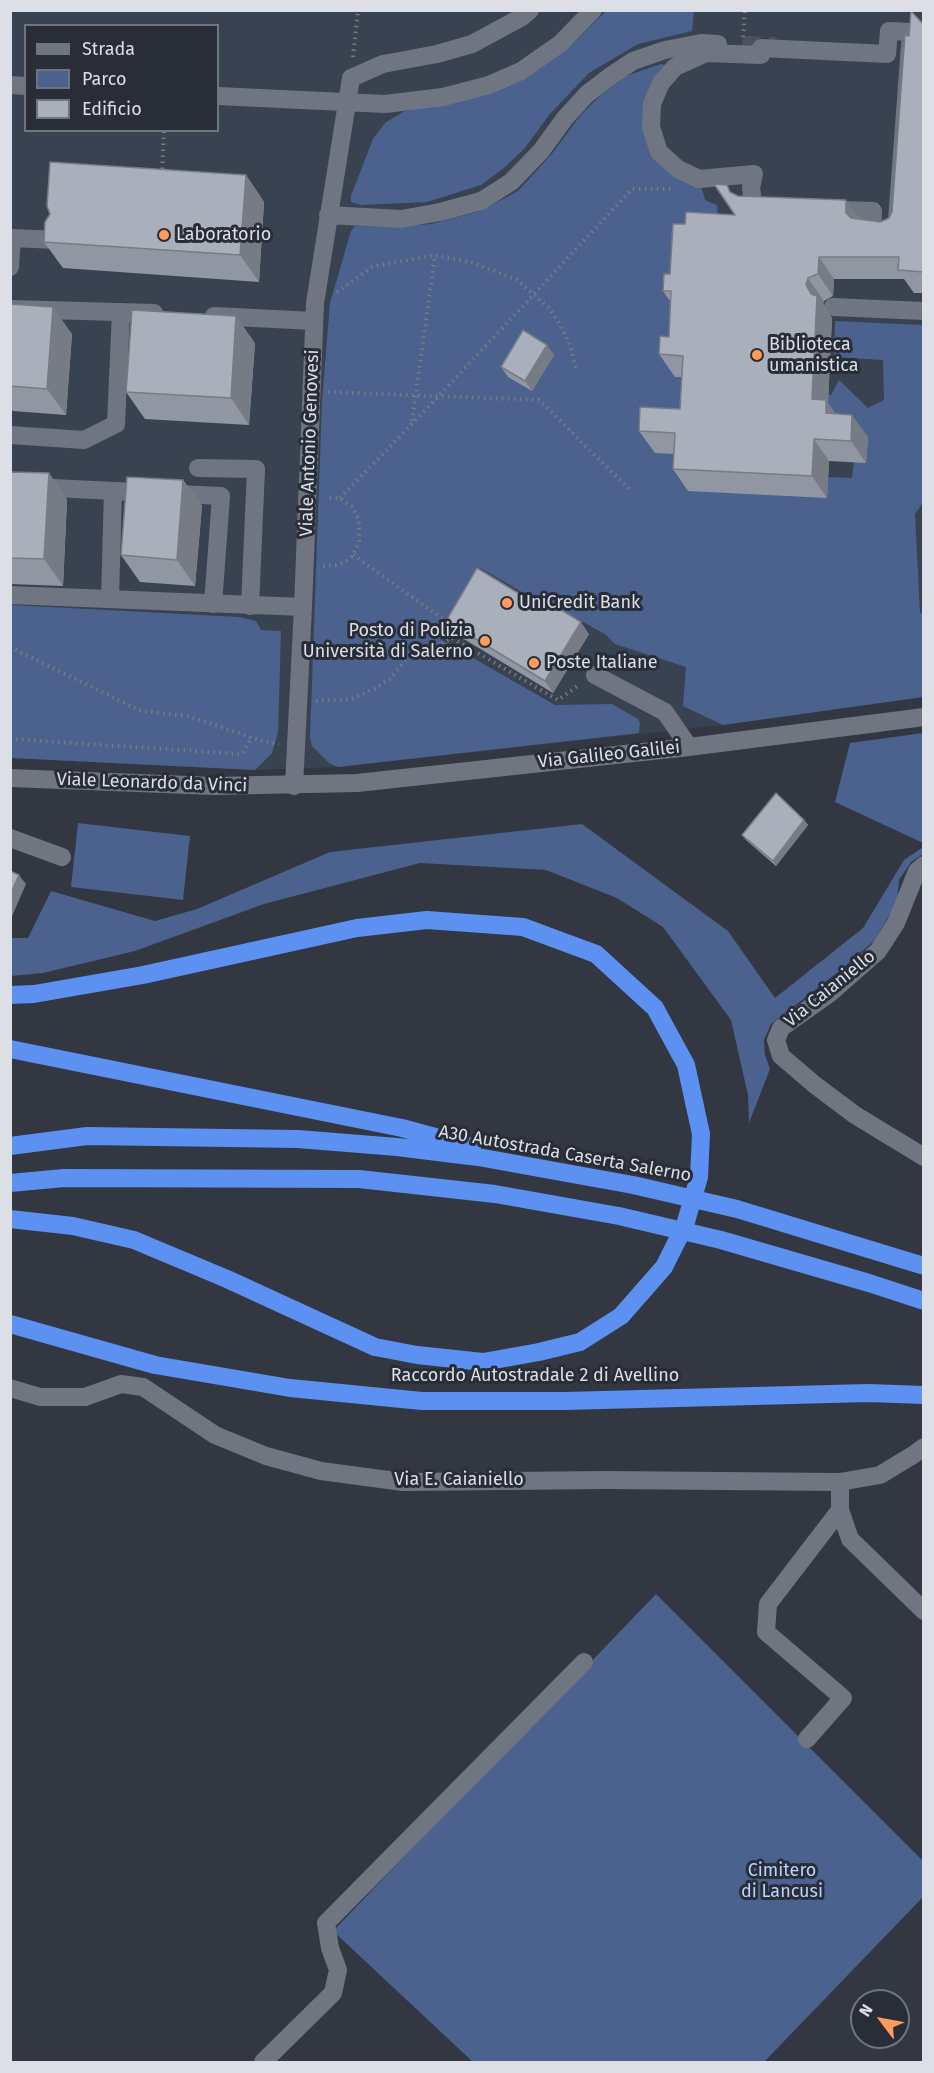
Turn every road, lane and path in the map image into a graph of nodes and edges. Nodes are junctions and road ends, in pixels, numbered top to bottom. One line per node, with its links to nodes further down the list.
1 (358, 10): 6 (path)
2 (530, 10): 6 (street)
3 (593, 10): 8 (street)
4 (745, 10): 5 (path)
5 (742, 45): 12 (street)
6 (351, 78): 8 (street, Viale Antonio Genovesi)
7 (219, 96): 8 (street)
8 (346, 103): 12 (street, Viale Antonio Genovesi)
9 (164, 132): 10 (path)
10 (161, 184)
11 (678, 189): 17 (path)
12 (328, 215): 22 (street, Viale Antonio Genovesi)
13 (897, 228): 13 (street)
14 (57, 240): 16 (street)
15 (435, 255): 17 (path); 22 (path); 27 (path)
16 (10, 267)
17 (534, 294): 25 (path); 28 (path)
18 (833, 307): 20 (street)
19 (10, 309): 21 (street)
20 (924, 310)
21 (121, 312): 23 (street); 30 (street)
22 (315, 312): 24 (street); 26 (street, Viale Antonio Genovesi)
23 (167, 314)
24 (201, 315)
25 (576, 368)
26 (313, 391): 27 (path); 35 (street, Viale Antonio Genovesi)
27 (416, 396): 28 (path); 29 (path)
28 (437, 398): 29 (path); 34 (path)
29 (412, 422): 36 (path)
30 (10, 435)
31 (198, 468): 42 (street)
32 (10, 486): 33 (street)
33 (113, 491): 40 (street); 41 (street)
34 (631, 491)
35 (308, 498): 36 (path); 38 (street, Viale Antonio Genovesi)
36 (340, 498): 37 (path)
37 (353, 555): 38 (path); 44 (path)
38 (305, 566): 43 (street, Viale Antonio Genovesi)
39 (10, 595): 40 (street)
40 (110, 599): 41 (street)
41 (213, 604): 42 (street)
42 (250, 606): 43 (street)
43 (303, 607): 47 (street, Viale Antonio Genovesi)
44 (452, 638): 46 (path); 47 (path)
45 (10, 647): 49 (path)
46 (595, 675): 52 (street)
47 (298, 702): 51 (street, Viale Antonio Genovesi)
48 (924, 717): 52 (street, Via Galileo Galilei)
49 (252, 737): 50 (path); 51 (path)
50 (10, 739)
51 (294, 747): 54 (street, Viale Antonio Genovesi)
52 (689, 747): 54 (street, Via Galileo Galilei)
53 (10, 778): 54 (street, Viale Leonardo da Vinci)
54 (294, 786)
55 (10, 838): 56 (street)
56 (62, 857)
57 (924, 865): 61 (street, Via Caianiello)
58 (10, 995): 64 (highway)
59 (10, 1049): 62 (highway)
60 (10, 1146): 62 (highway, A30 Autostrada Caserta Salerno)
61 (924, 1157)
62 (528, 1165): 65 (highway, A30 Autostrada Caserta Salerno)
63 (10, 1183): 66 (highway)
64 (10, 1219)
65 (924, 1266)
66 (924, 1301)
67 (10, 1324): 69 (highway, Raccordo Autostradale 2 di Avellino)
68 (10, 1388): 71 (street, Via E. Caianiello)
69 (924, 1395)
70 (924, 1447): 71 (street, Via E. Caianiello)
71 (840, 1482): 72 (street)
72 (840, 1510): 73 (street); 75 (street)
73 (924, 1611)
74 (584, 1662): 76 (street)
75 (807, 1739)
76 (263, 2062)

